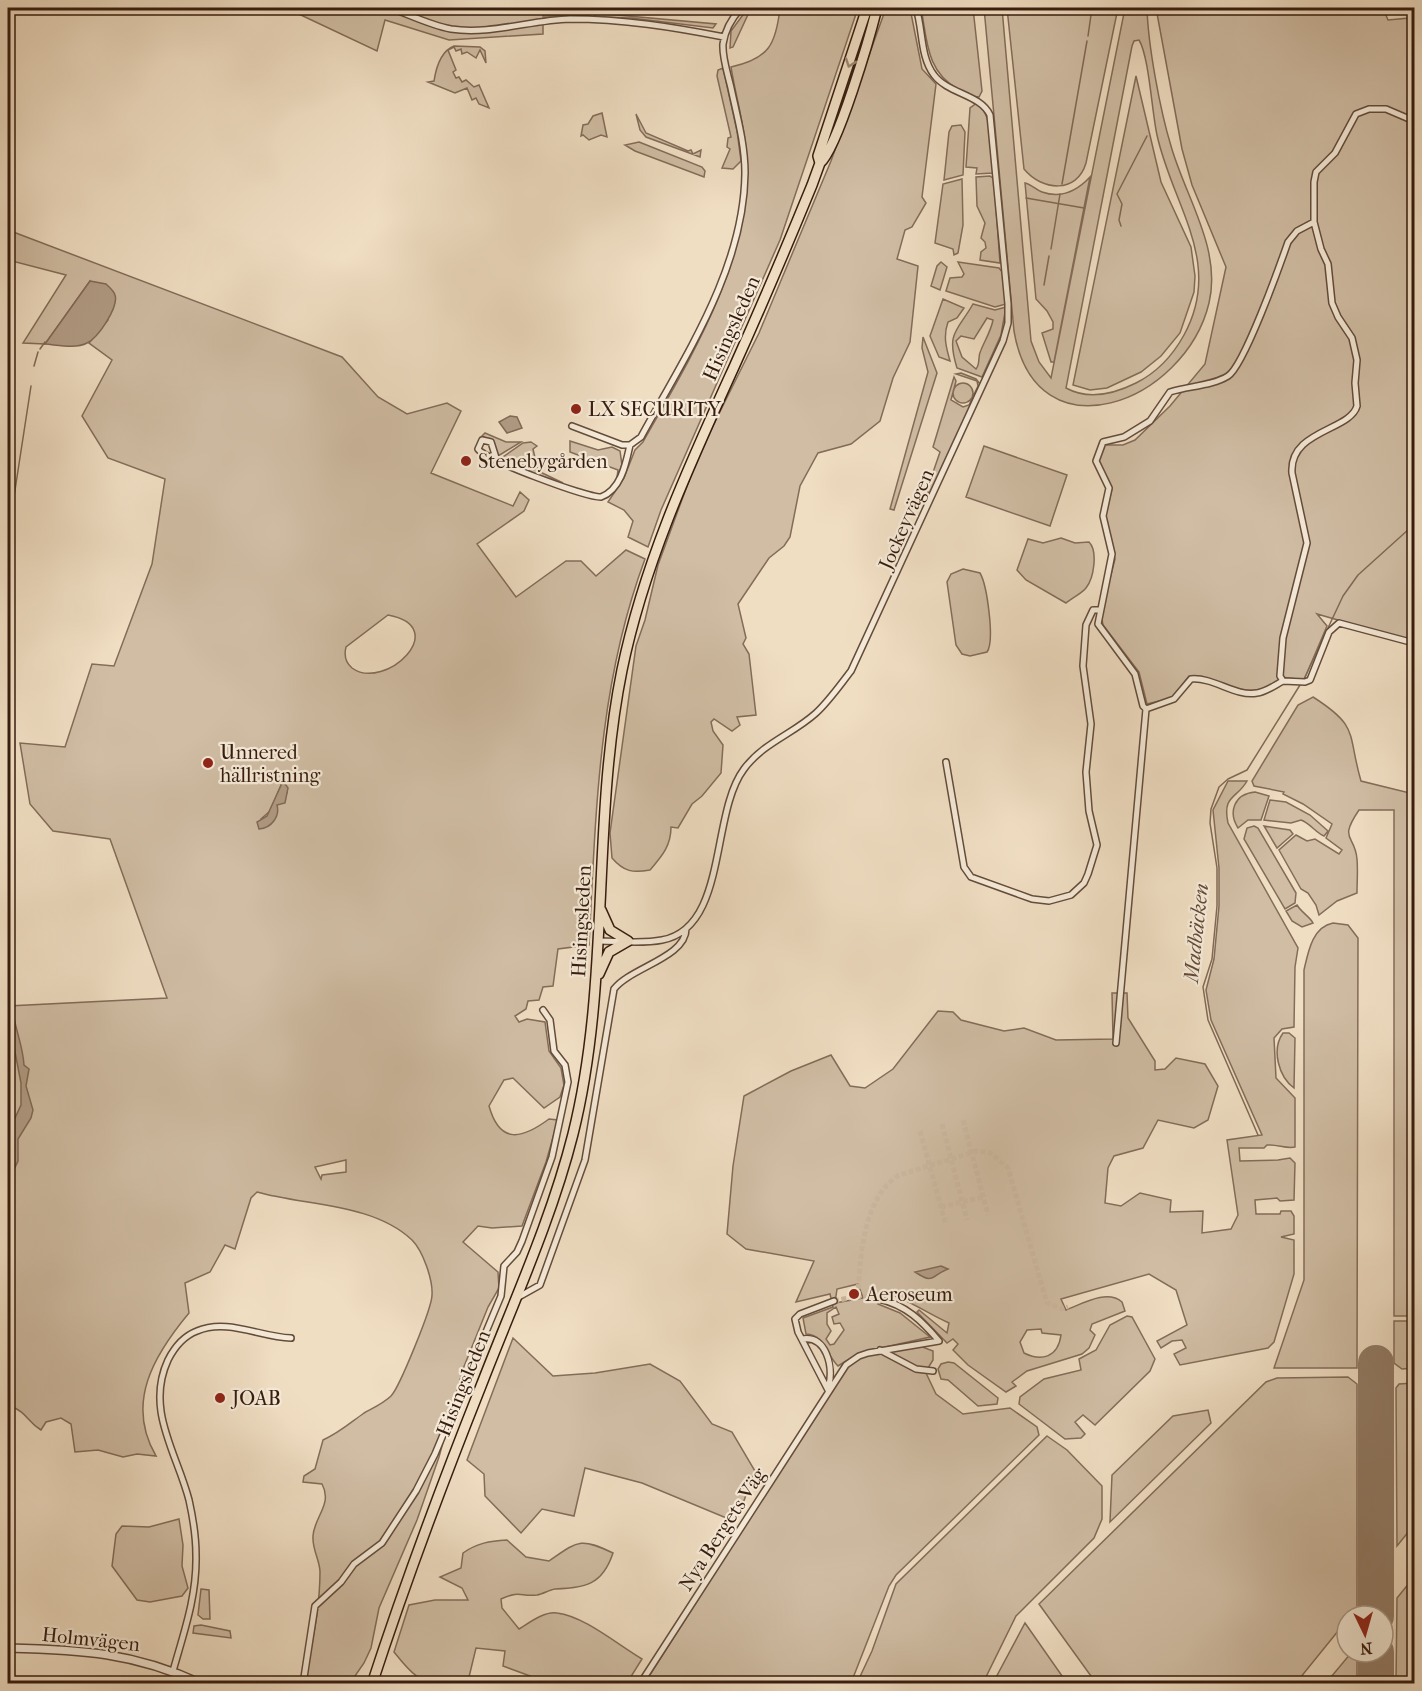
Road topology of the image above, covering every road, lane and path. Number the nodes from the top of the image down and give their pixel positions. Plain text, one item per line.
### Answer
1 (391, 8) edge
2 (741, 8) edge
3 (867, 8) edge
4 (878, 8) edge
5 (916, 8) edge
6 (724, 37) junction
7 (1414, 121) edge
8 (820, 163) junction
9 (1314, 222) junction
10 (572, 426) dead end
11 (630, 445) junction
12 (497, 461) dead end
13 (1099, 610) junction
14 (1414, 643) edge
15 (1283, 681) junction
16 (1146, 709) junction
17 (946, 762) dead end
18 (600, 908) junction
19 (686, 929) junction
20 (598, 941) junction
21 (628, 941) junction
22 (596, 981) junction
23 (543, 1010) dead end
24 (1116, 1042) dead end
25 (515, 1299) junction
26 (879, 1299) tunnel mouth
27 (834, 1301) tunnel mouth
28 (291, 1338) dead end
29 (802, 1339) junction
30 (880, 1350) junction
31 (933, 1371) dead end
32 (828, 1390) junction
33 (8, 1648) edge
34 (173, 1671) junction
35 (202, 1683) edge
36 (303, 1683) edge
37 (372, 1683) edge
38 (640, 1683) edge

1 - 6 street
2 - 6 street
3 -> 8 highway, Hisingsleden
4 - 8 highway, Hisingsleden
5 - 19 street, Jockeyvägen
6 - 11 street
7 - 9 street
8 - 18 highway, Hisingsleden
9 - 13 street
9 - 15 street
10 - 11 street
11 - 12 street
13 - 16 street
13 - 17 street
14 - 15 street
15 - 16 street
16 - 24 street
18 - 20 highway, Hisingsleden
18 - 21 highway
19 - 21 street
19 - 25 street, Jockeyvägen
20 - 21 street
20 - 22 highway, Hisingsleden
21 - 22 highway
22 - 25 highway, Hisingsleden
23 - 36 street
25 - 37 highway, Hisingsleden
26 - 30 street, Nya Bergets Väg
27 - 29 street
28 - 34 street
29 - 32 street
29 - 32 street
30 - 31 street
30 - 32 street, Nya Bergets Väg
32 - 38 street, Nya Bergets Väg
33 - 34 street, Holmvägen
34 - 35 street, Holmvägen

